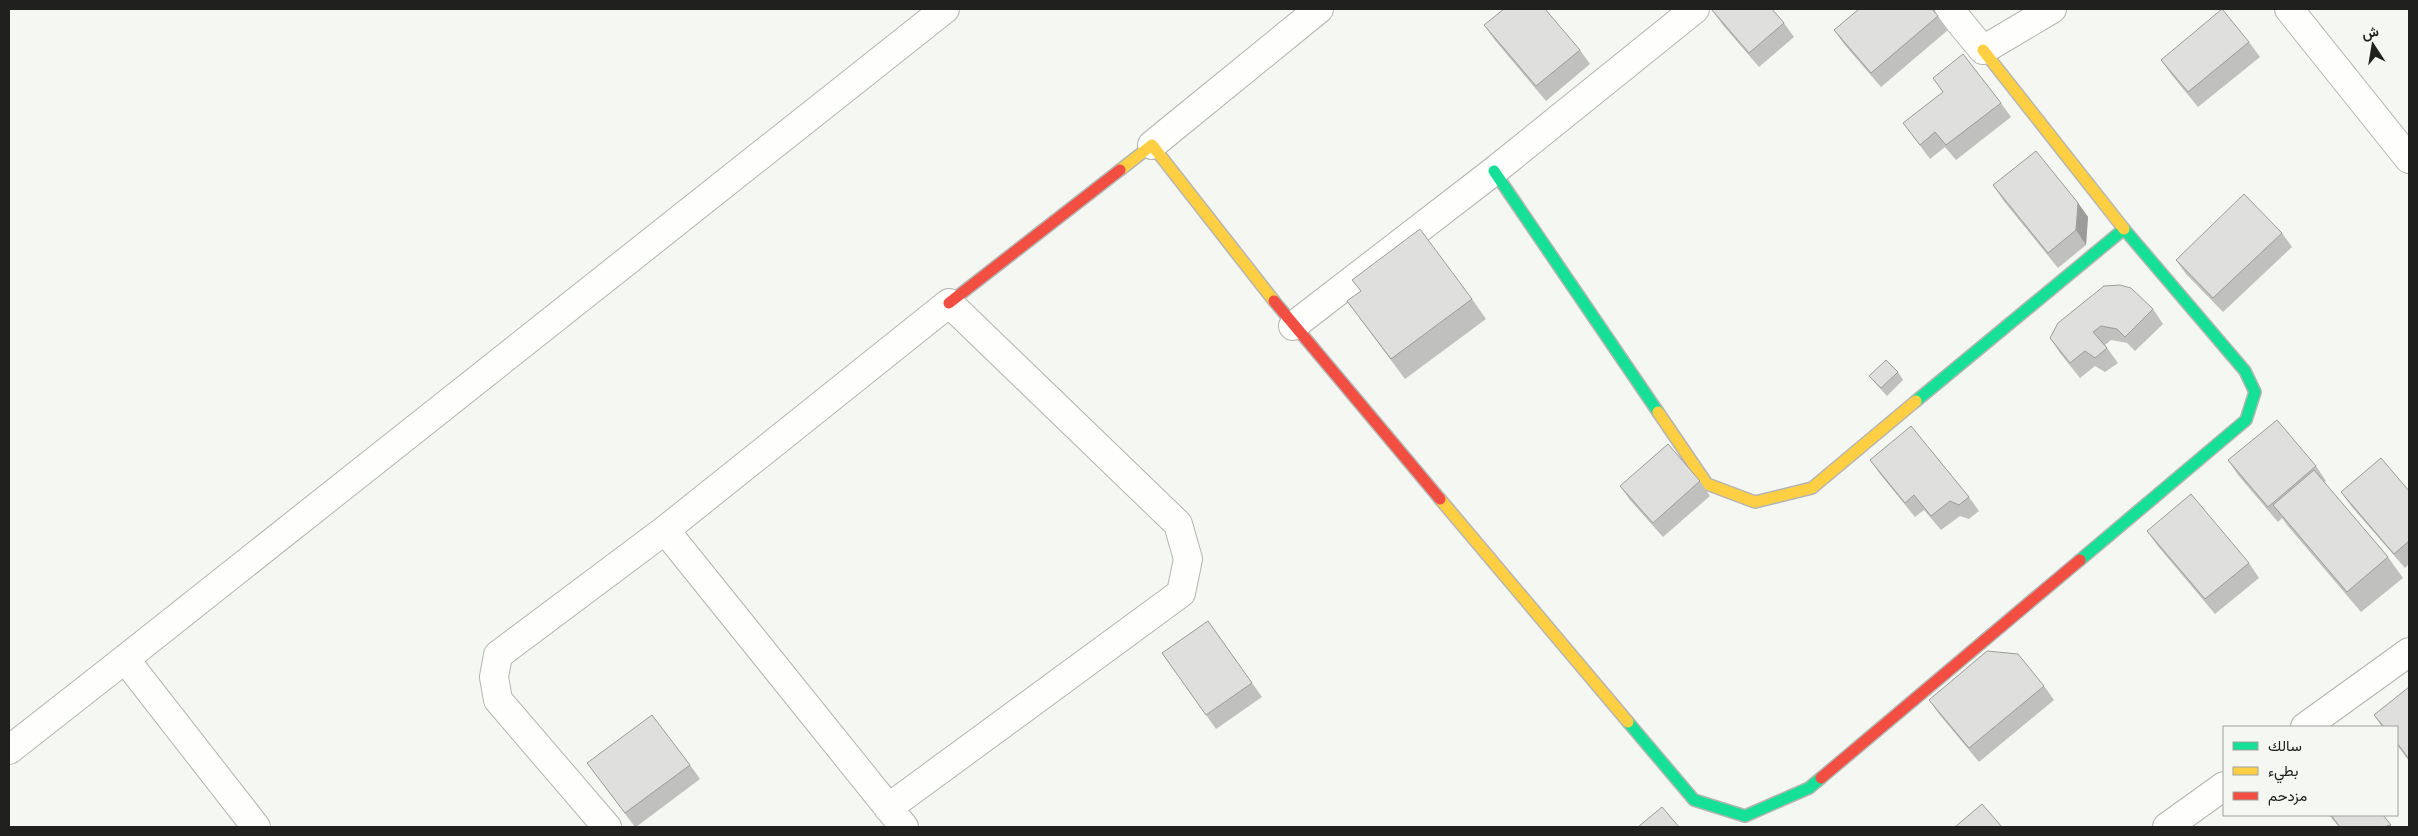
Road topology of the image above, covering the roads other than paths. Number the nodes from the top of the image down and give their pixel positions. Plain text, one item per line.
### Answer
1 (945, 9) edge
2 (1319, 9) edge
3 (1695, 9) edge
4 (1949, 9) edge
5 (2052, 9) edge
6 (2289, 9) edge
7 (1983, 50) junction
8 (1152, 145) junction
9 (2409, 159) edge
10 (1494, 170) junction
11 (2124, 229) junction
12 (949, 303) junction
13 (1293, 326) junction
14 (665, 530) junction
15 (2409, 652) edge
16 (125, 659) junction
17 (2306, 726) edge
18 (9, 750) edge
19 (2223, 787) edge
20 (896, 818) edge
21 (256, 827) edge
22 (607, 827) edge
23 (2167, 827) edge

1 - 16 street
2 - 8 street
3 - 10 street
4 - 7 street
5 - 7 street
6 - 9 street
7 - 11 street
8 - 12 street
8 - 13 street
10 - 11 street
10 - 13 street
11 - 13 street
12 - 14 street
12 - 20 street
14 - 20 street
14 - 22 street
15 - 17 street
16 - 18 street
16 - 21 street
19 - 23 street

